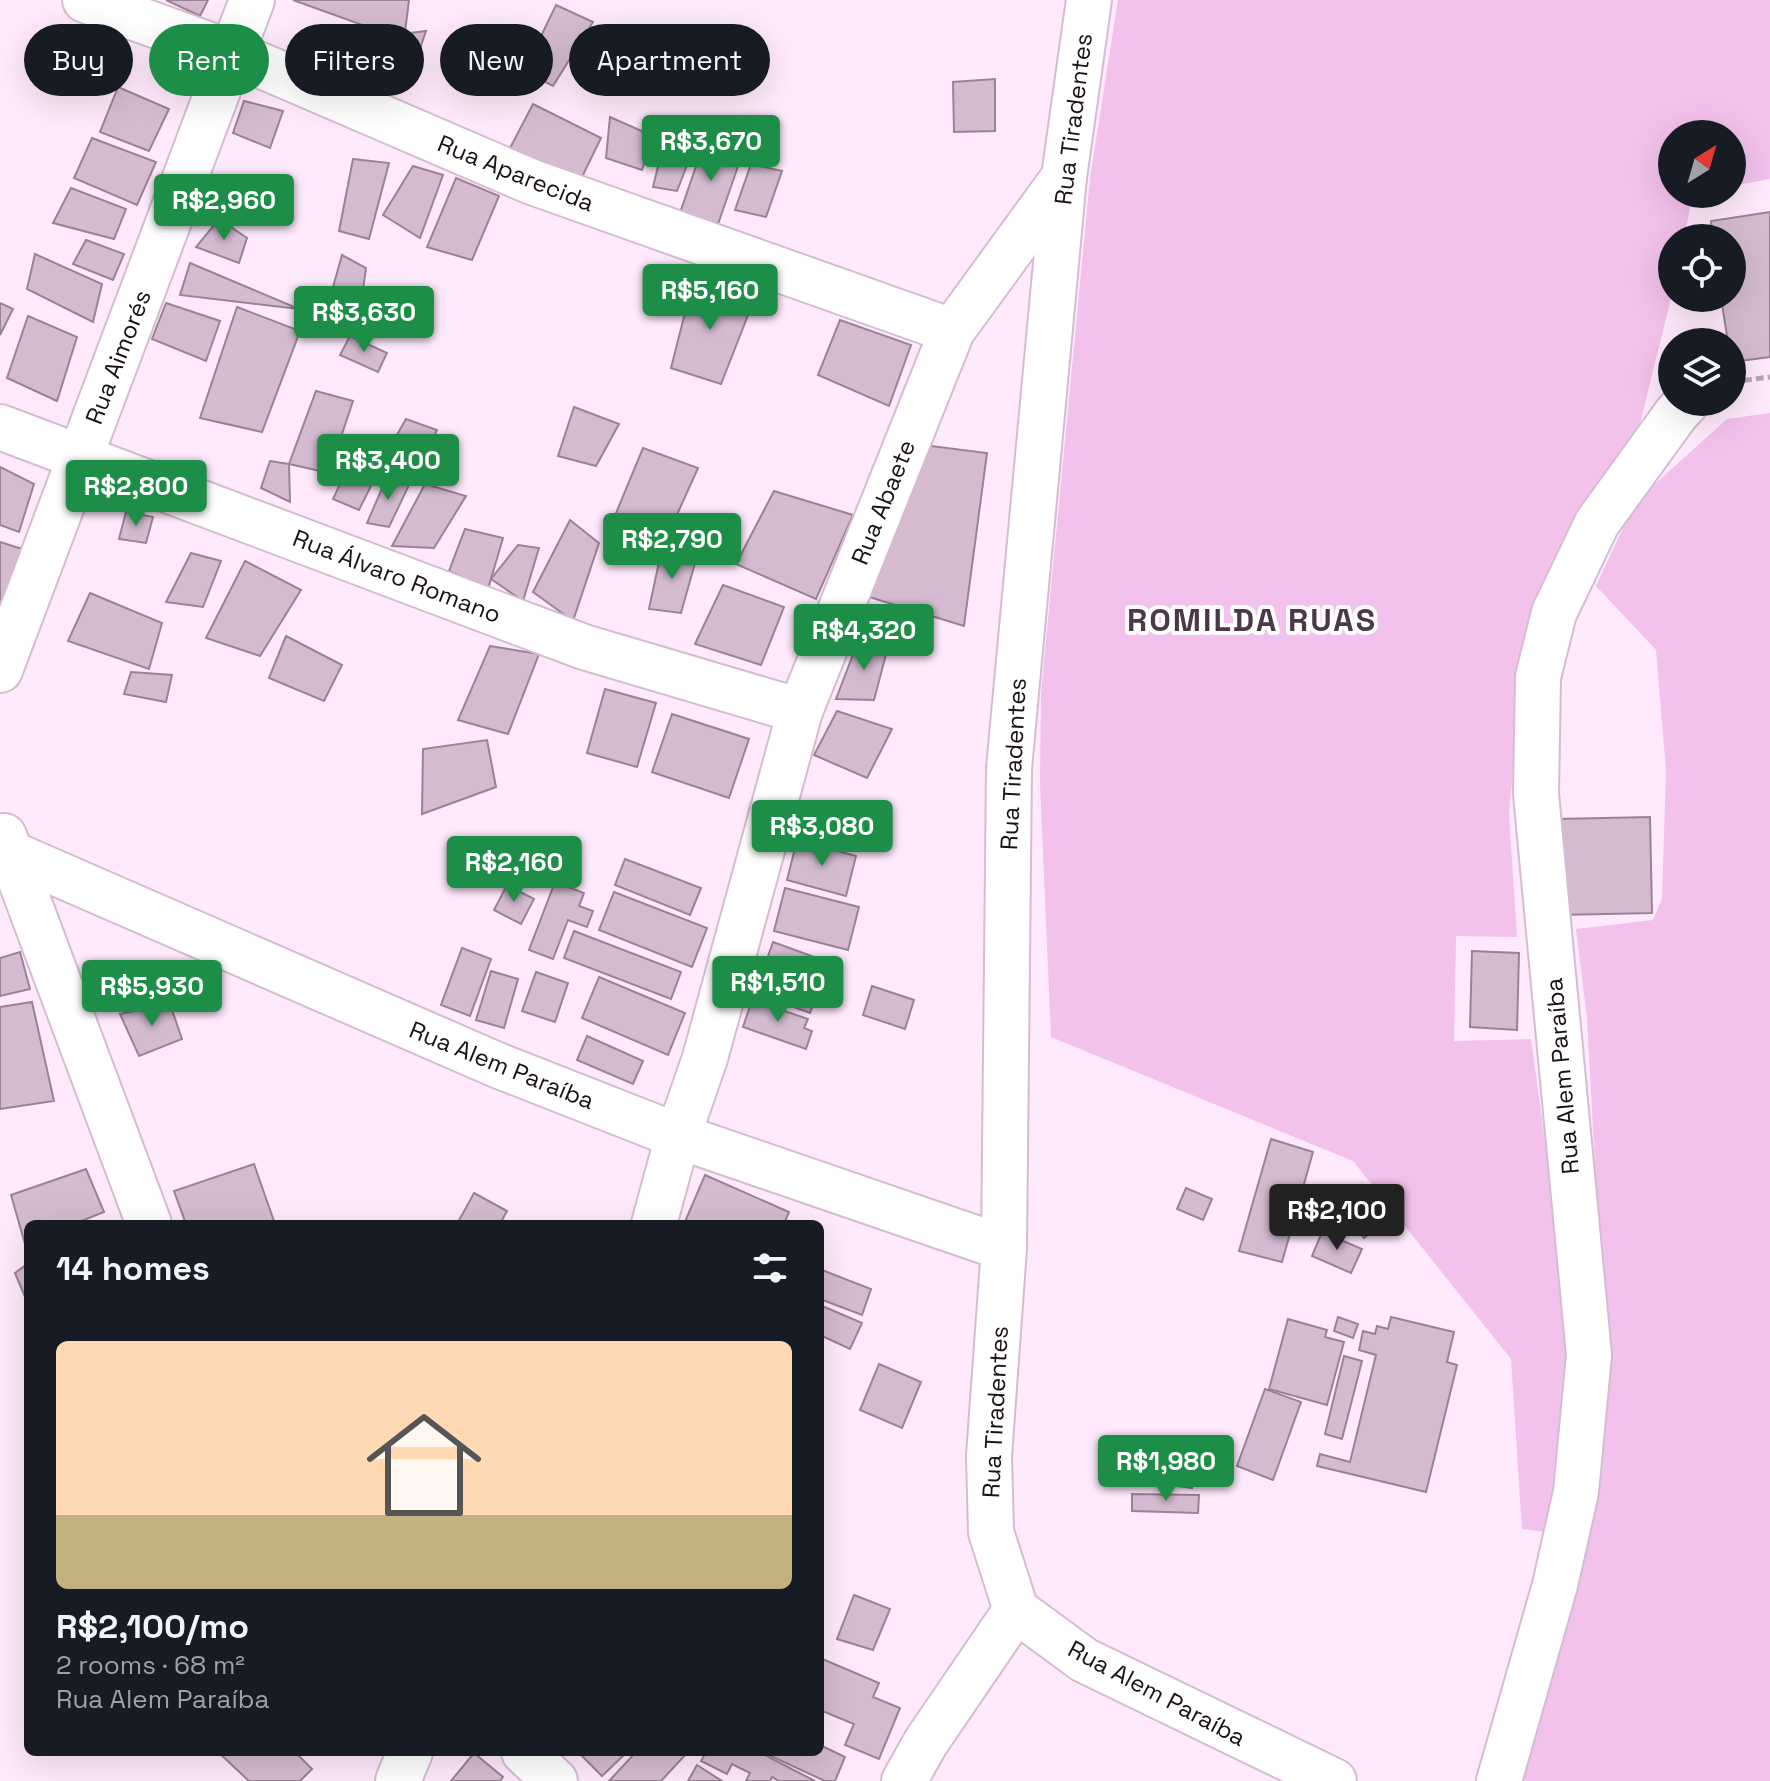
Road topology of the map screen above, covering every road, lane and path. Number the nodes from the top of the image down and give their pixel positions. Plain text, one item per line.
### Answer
1 (85, 0) edge
2 (252, 0) edge
3 (1089, 0) edge
4 (152, 24) edge
5 (243, 24) edge
6 (269, 69) edge
7 (216, 96) edge
8 (1064, 177) junction
9 (952, 331) junction
10 (1770, 377) edge
11 (1746, 380) edge
12 (1675, 416) edge
13 (0, 427) edge
14 (80, 457) junction
15 (0, 670) edge
16 (800, 711) junction
17 (5, 839) edge
18 (678, 1136) junction
19 (148, 1220) edge
20 (655, 1220) edge
21 (1004, 1248) junction
22 (1016, 1610) junction
23 (408, 1756) edge
24 (528, 1756) edge
25 (398, 1781) edge
26 (555, 1781) edge
27 (904, 1781) edge
28 (1334, 1781) edge
29 (1499, 1781) edge

1 - 4 street, Rua Aparecida
2 - 5 street, Rua Aimorés
3 - 8 street, Rua Tiradentes
6 - 9 street, Rua Aparecida
7 - 14 street, Rua Aimorés
8 - 9 street, Rua Abaete
8 - 21 street, Rua Tiradentes
9 - 16 street, Rua Abaete
10 - 11 path
12 - 29 street, Rua Alem Paraíba
13 - 14 street, Rua Álvaro Romano
14 - 15 street, Rua Aimorés
14 - 16 street, Rua Álvaro Romano
16 - 18 street, Rua Abaete
17 - 18 street, Rua Alem Paraíba
17 - 19 street
18 - 20 street, Rua Abaete
18 - 21 street, Rua Alem Paraíba
21 - 22 street, Rua Tiradentes
22 - 27 street
22 - 28 street, Rua Alem Paraíba
23 - 25 street
24 - 26 street

